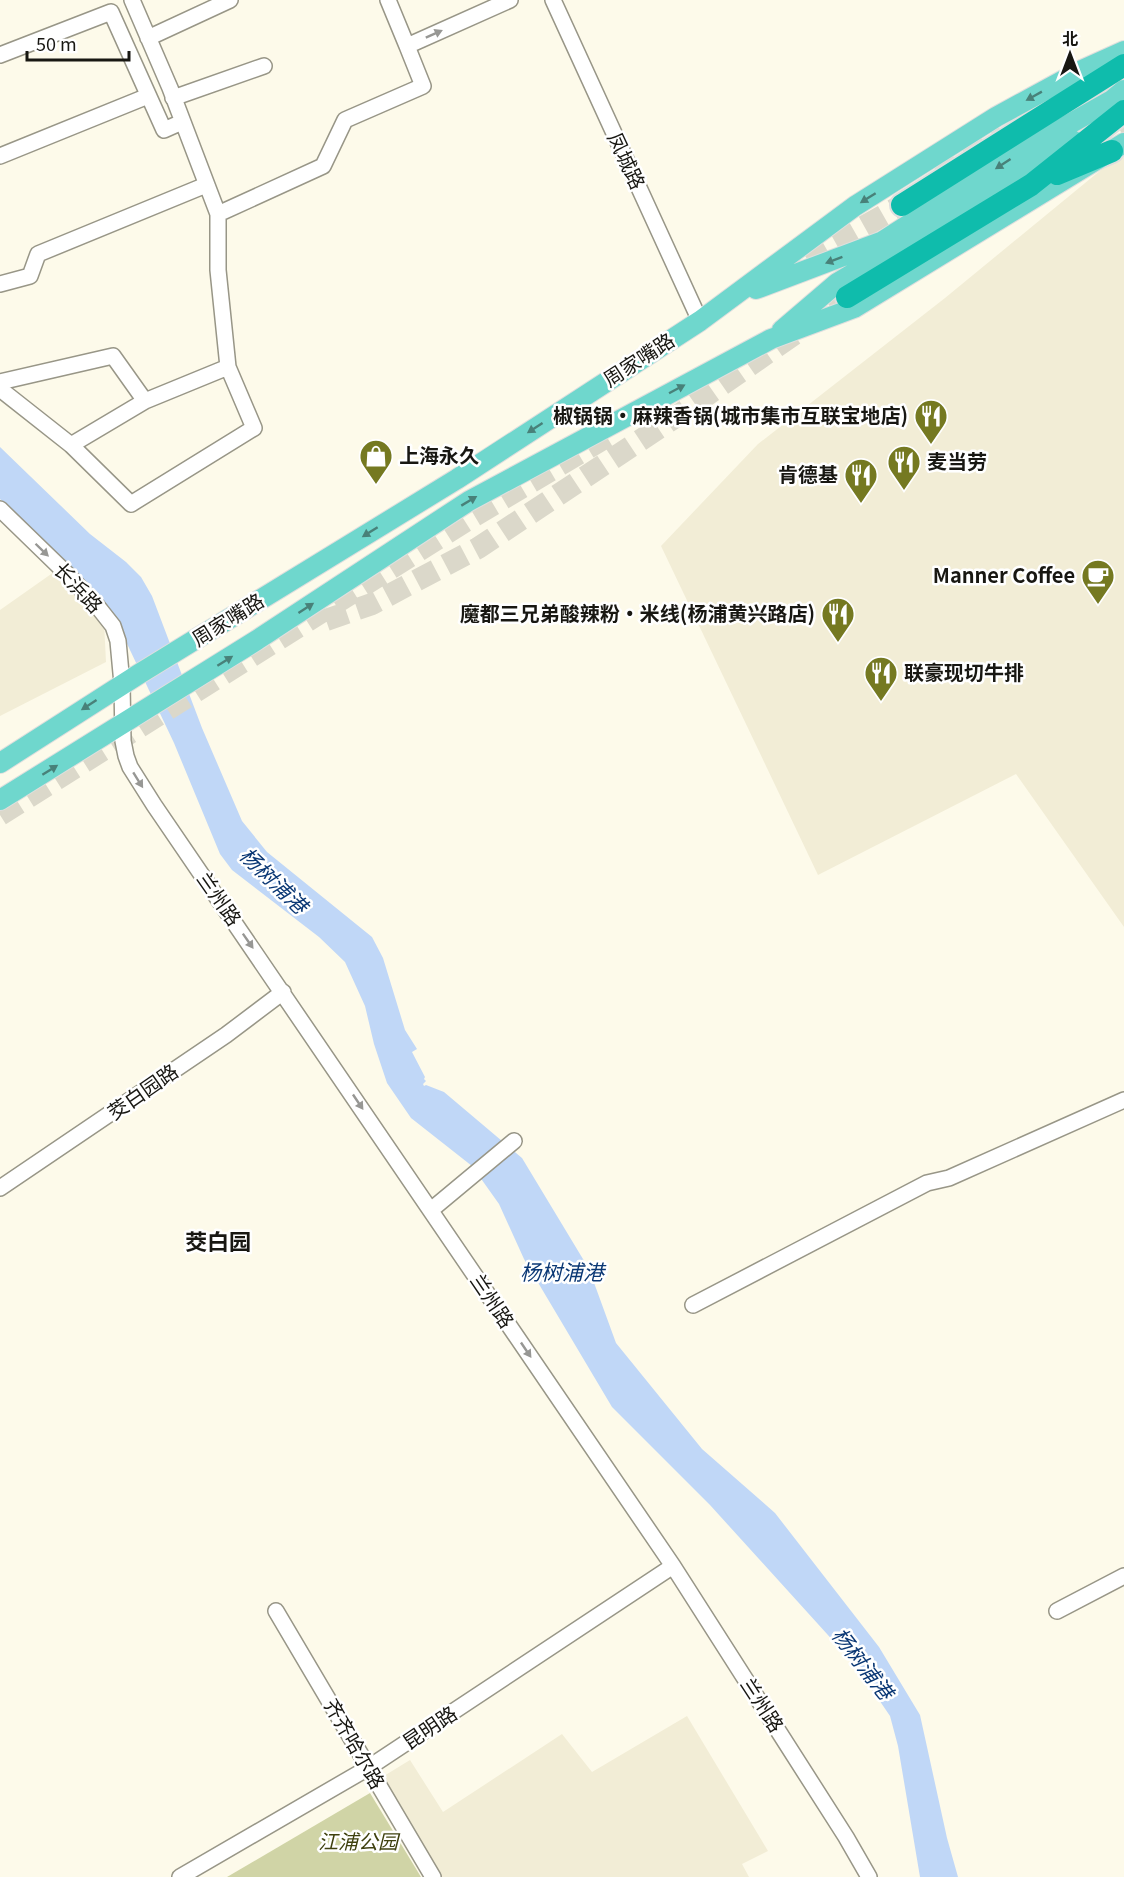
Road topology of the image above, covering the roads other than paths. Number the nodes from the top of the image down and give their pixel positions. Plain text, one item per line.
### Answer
1 (132, 0) edge
2 (230, 0) edge
3 (388, 0) edge
4 (510, 0) edge
5 (553, 0) edge
6 (148, 38) junction
7 (407, 46) junction
8 (1124, 51) edge
9 (0, 55) edge
10 (1124, 65) edge
11 (264, 66) dead end
12 (1124, 90) edge
13 (148, 96) junction
14 (173, 98) junction
15 (1124, 111) edge
16 (182, 122) junction
17 (1118, 147) edge
18 (0, 156) edge
19 (206, 185) junction
20 (1031, 185) junction
21 (902, 206) tunnel mouth
22 (218, 214) junction
23 (0, 284) edge
24 (735, 297) junction
25 (847, 297) tunnel mouth
26 (700, 321) junction
27 (771, 339) junction
28 (228, 367) junction
29 (0, 382) edge
30 (0, 389) edge
31 (145, 401) junction
32 (70, 445) junction
33 (0, 509) edge
34 (131, 679) junction
35 (123, 724) junction
36 (0, 764) edge
37 (0, 800) edge
38 (283, 992) junction
39 (1124, 1101) edge
40 (514, 1142) dead end
41 (0, 1188) edge
42 (431, 1210) junction
43 (693, 1305) dead end
44 (673, 1566) junction
45 (1124, 1576) edge
46 (276, 1611) dead end
47 (1057, 1611) dead end
48 (368, 1768) junction
49 (180, 1877) edge
50 (433, 1877) edge
51 (869, 1877) edge

1 - 6 street
2 - 6 street
3 - 7 street
7 -> 4 street
5 - 26 street, 凤城路
6 - 14 street
7 - 22 street
8 -> 24 main road, 周家嘴路
9 - 13 street
10 - 21 highway
11 - 14 street
12 -> 24 main road
13 - 16 street
13 - 18 street
14 - 16 street
15 - 20 highway
15 - 27 main road
16 - 19 street
17 - 20 highway
17 - 27 main road, 周家嘴路
19 - 22 street
19 - 23 street
20 - 25 highway
22 - 28 street
24 - 26 main road, 周家嘴路
26 -> 34 main road, 周家嘴路
35 -> 27 main road, 周家嘴路
28 - 31 street
28 - 32 street
29 - 31 street
30 - 32 street
31 - 32 street
33 -> 34 street, 长浜路
34 - 35 street, 长浜路
34 -> 36 main road, 周家嘴路
37 -> 35 main road, 周家嘴路
35 -> 38 street, 兰州路
38 - 41 street, 茭白园路
38 -> 42 street, 兰州路
39 - 43 street
40 - 42 street
42 -> 44 street, 兰州路
44 - 48 street, 昆明路
44 - 51 street, 兰州路
45 - 47 street
46 - 48 street, 齐齐哈尔路
48 - 49 street, 昆明路
48 - 50 street, 齐齐哈尔路

